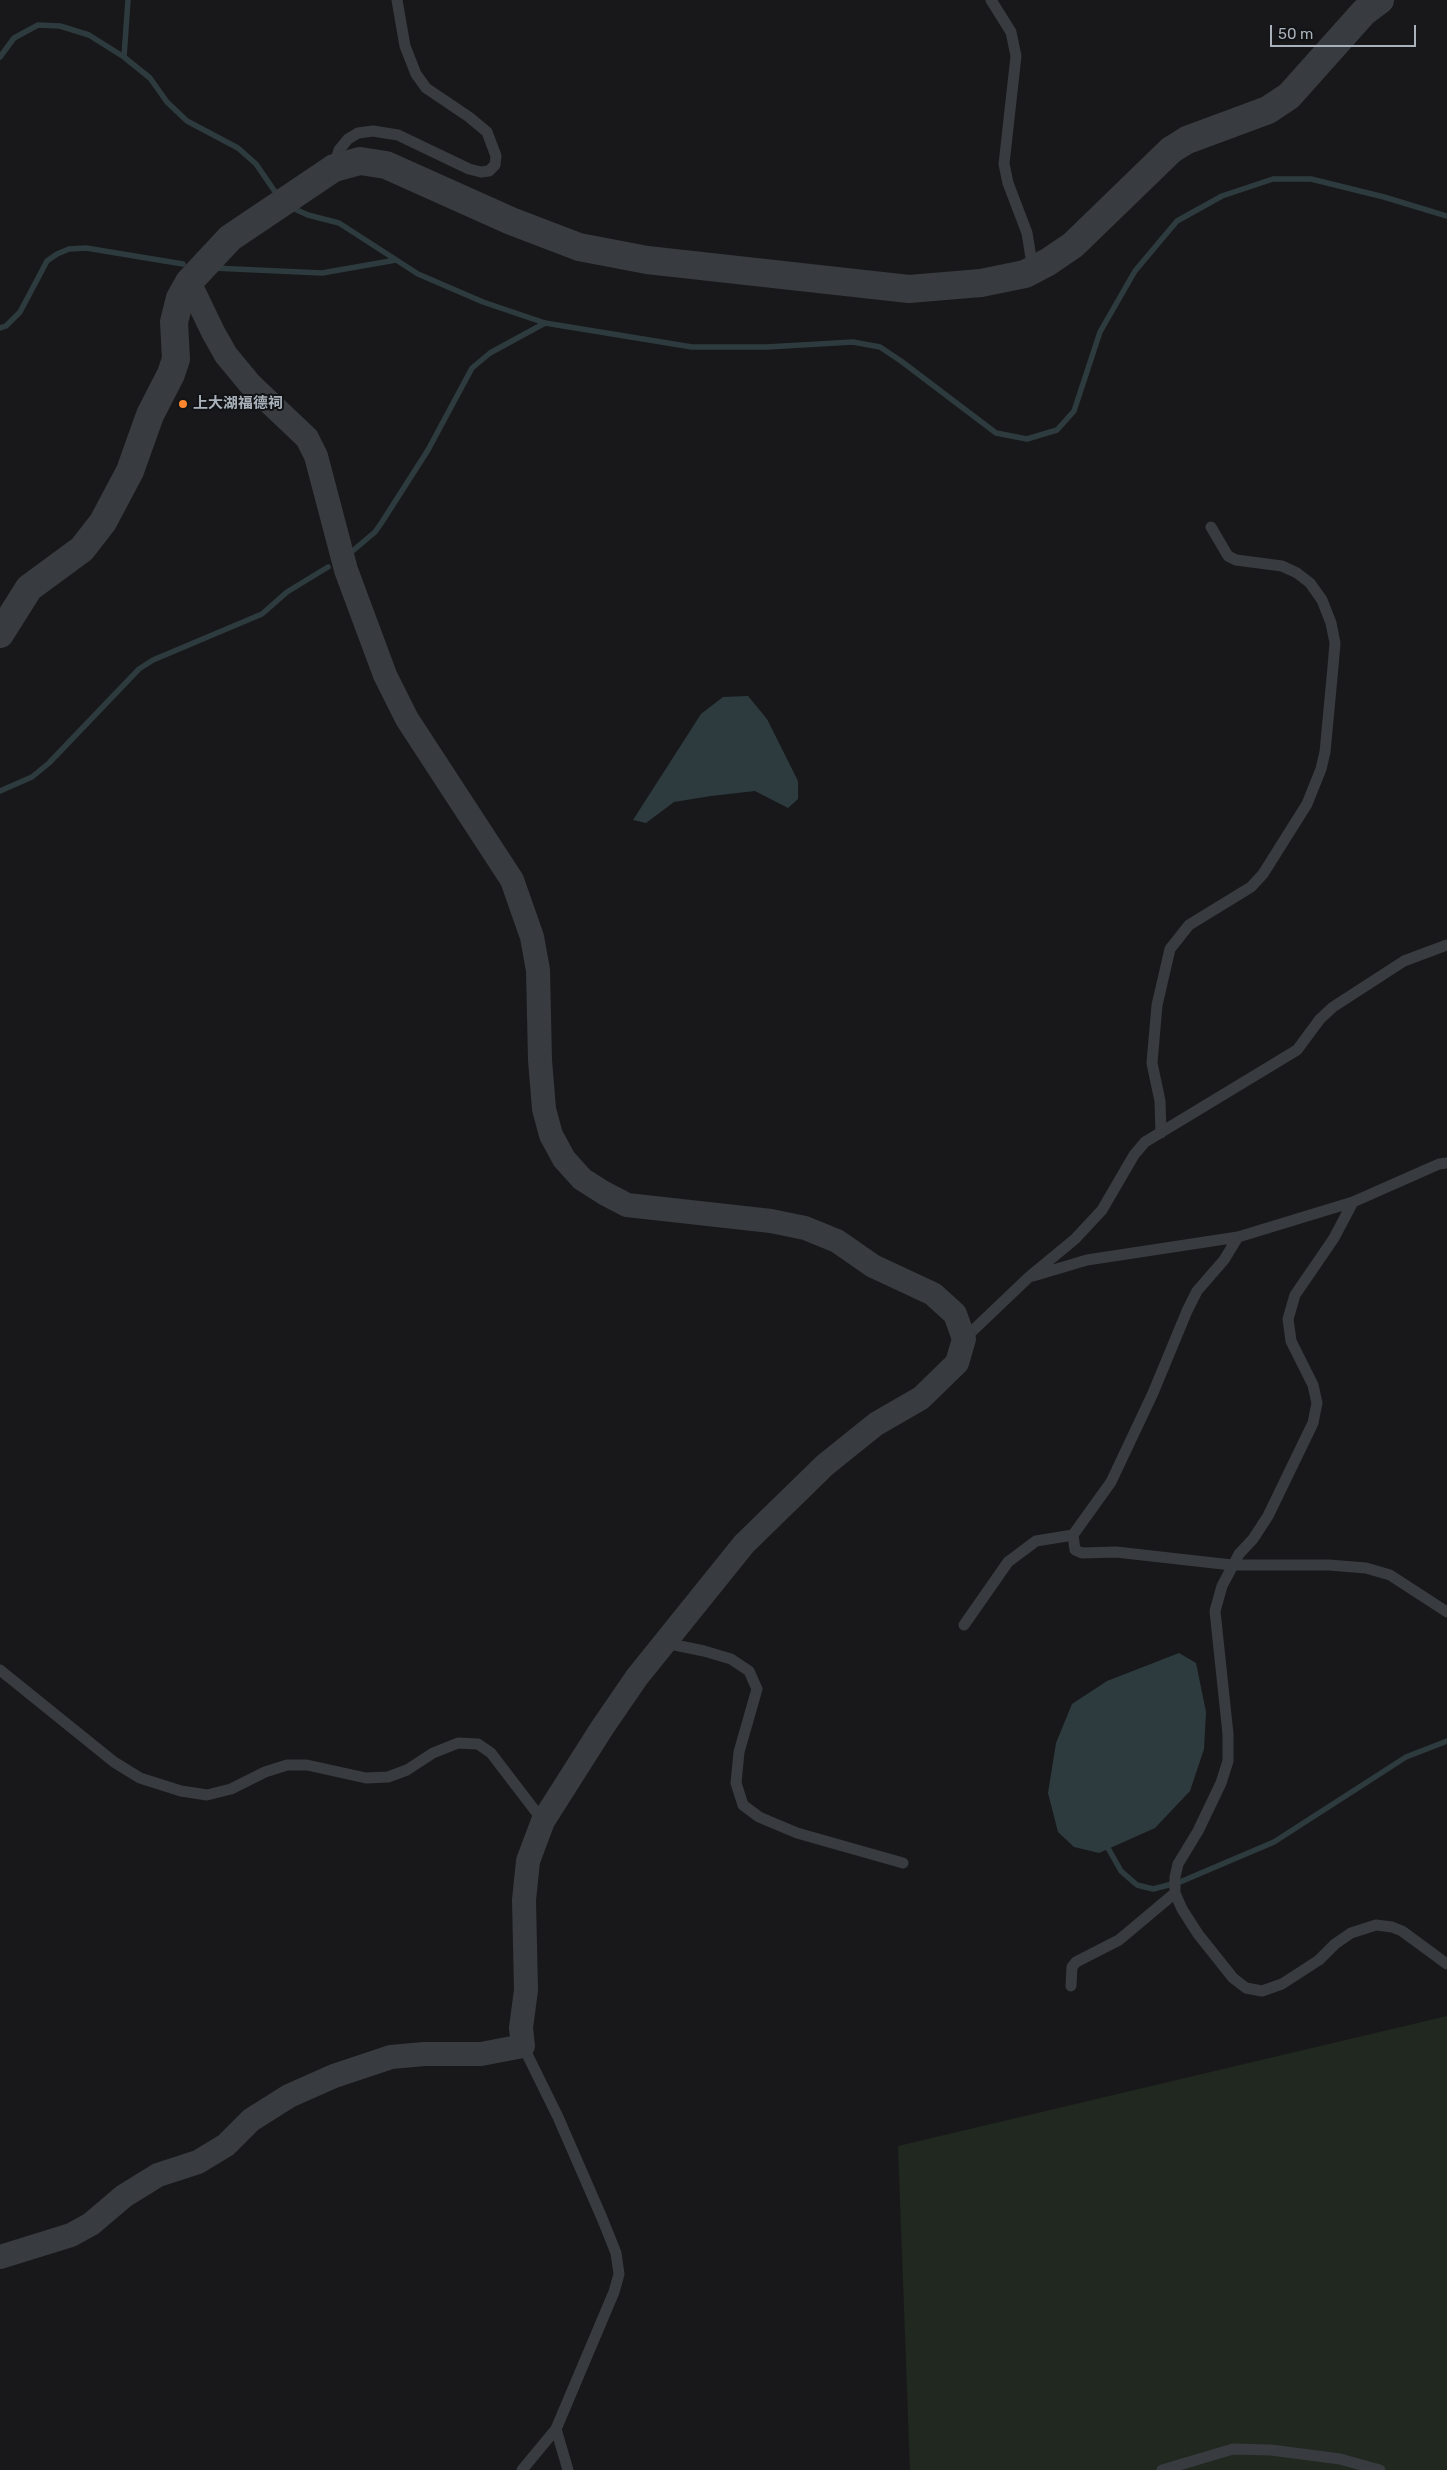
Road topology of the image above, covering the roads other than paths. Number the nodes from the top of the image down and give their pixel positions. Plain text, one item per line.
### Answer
1 (396, 0) edge
2 (991, 0) edge
3 (1380, 0) edge
4 (334, 168) junction
5 (1033, 270) junction
6 (189, 282) junction
7 (1211, 527) dead end
8 (0, 634) edge
9 (1447, 944) edge
10 (1161, 1132) junction
11 (1447, 1163) edge
12 (1353, 1202) junction
13 (1238, 1237) junction
14 (1029, 1278) junction
15 (964, 1339) junction
16 (1073, 1536) junction
17 (1232, 1565) junction
18 (1447, 1612) edge
19 (964, 1625) dead end
20 (665, 1644) junction
21 (0, 1670) edge
22 (543, 1821) junction
23 (903, 1863) dead end
24 (1175, 1893) junction
25 (1447, 1964) edge
26 (1071, 1986) dead end
27 (522, 2046) junction
28 (0, 2257) edge
29 (556, 2429) junction
30 (522, 2470) edge
31 (568, 2470) edge
32 (1162, 2470) edge
33 (1380, 2470) edge

1 - 4 lane
2 - 5 lane
3 - 5 street
4 - 5 street
4 - 6 street
6 - 8 street
6 - 15 street
7 - 10 lane
9 - 10 lane
10 - 14 lane
11 - 12 lane
12 - 13 lane
12 - 17 lane
13 - 14 lane
13 - 16 lane
14 - 15 lane
15 - 20 street
16 - 17 lane
16 - 19 lane
17 - 18 lane
17 - 24 lane
20 - 22 street
20 - 23 lane
21 - 22 lane
22 - 27 street
24 - 25 lane
24 - 26 lane
27 - 28 street
27 - 29 lane
29 - 30 lane
29 - 31 lane
32 - 33 lane

